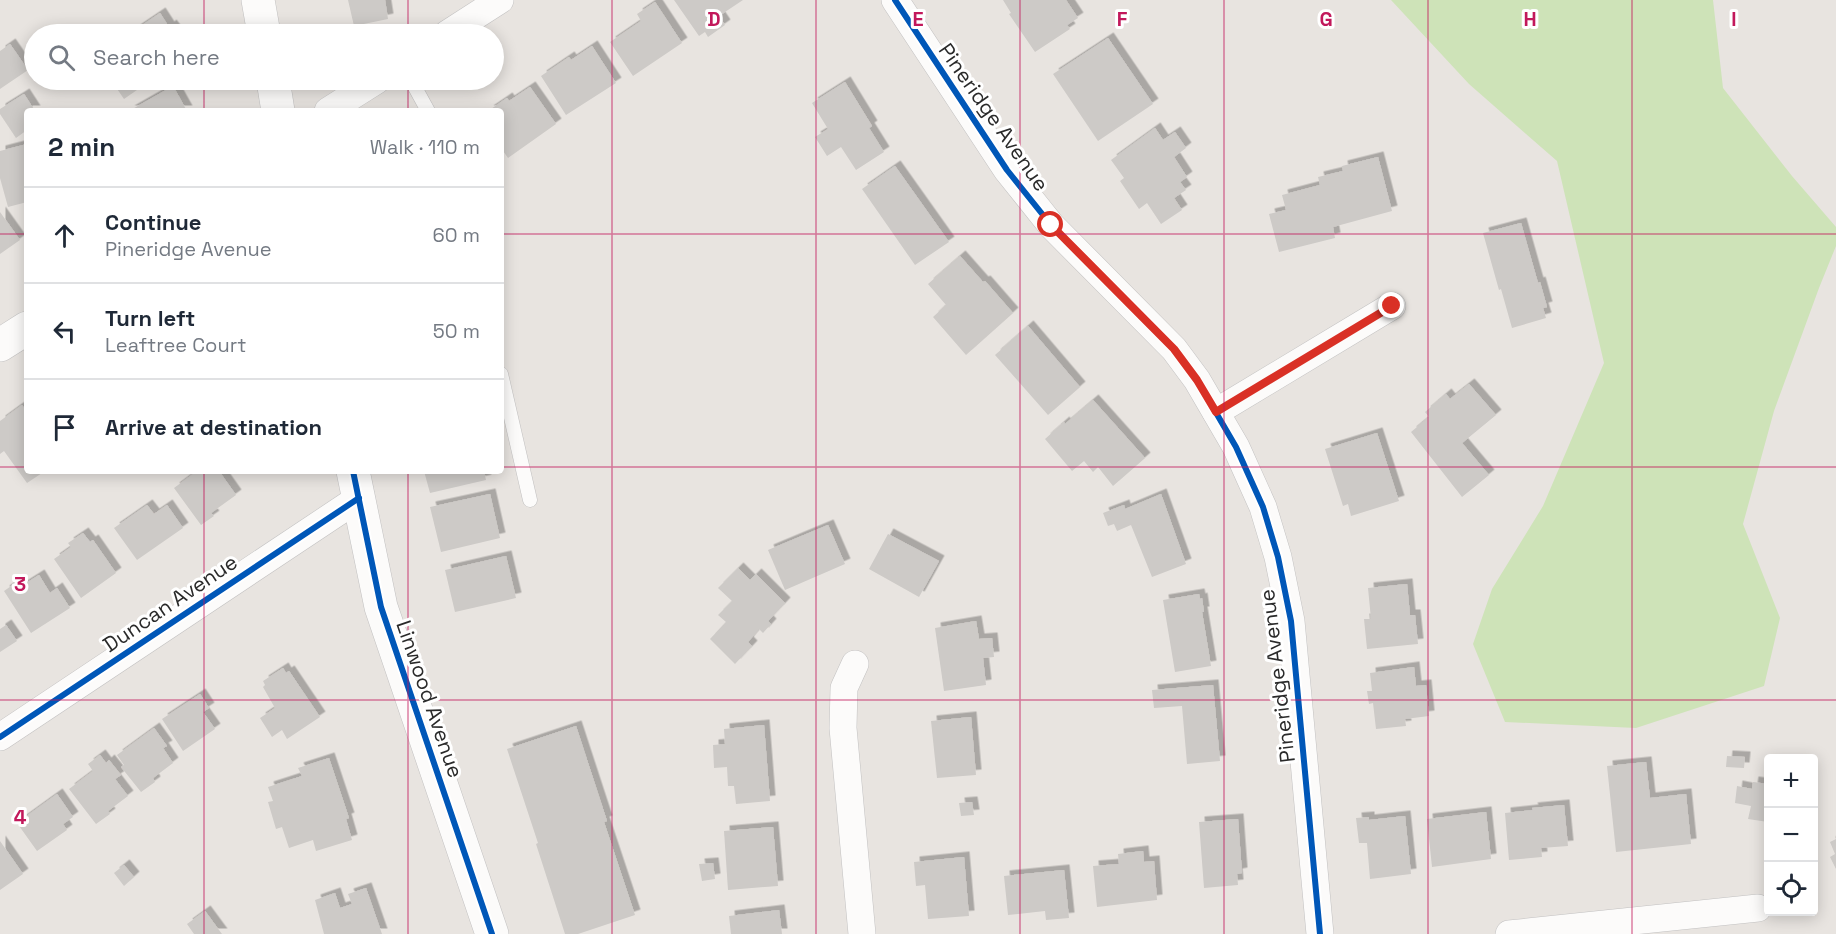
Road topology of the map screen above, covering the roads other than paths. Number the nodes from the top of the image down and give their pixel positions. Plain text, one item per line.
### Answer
1 (258, 0) edge
2 (500, 0) edge
3 (895, 0) edge
4 (262, 24) edge
5 (463, 24) edge
6 (275, 90) edge
7 (361, 90) edge
8 (416, 90) edge
9 (278, 108) edge
10 (333, 108) edge
11 (426, 108) edge
12 (1392, 306) dead end
13 (24, 330) edge
14 (0, 345) edge
15 (504, 387) edge
16 (1216, 412) junction
17 (356, 485) edge
18 (530, 500) dead end
19 (855, 664) dead end
20 (0, 736) edge
21 (1758, 908) dead end
22 (492, 934) edge
23 (862, 934) edge
24 (1320, 934) edge
25 (1509, 934) edge

1 - 4 main road
2 - 5 street
3 - 16 street, Pineridge Avenue
6 - 9 main road
7 - 10 street
8 - 11 lane
12 - 16 street
13 - 14 main road
15 - 18 lane
16 - 24 street, Pineridge Avenue
17 - 20 street, Duncan Avenue
17 - 22 main road, Linwood Avenue
19 - 23 street
21 - 25 street

